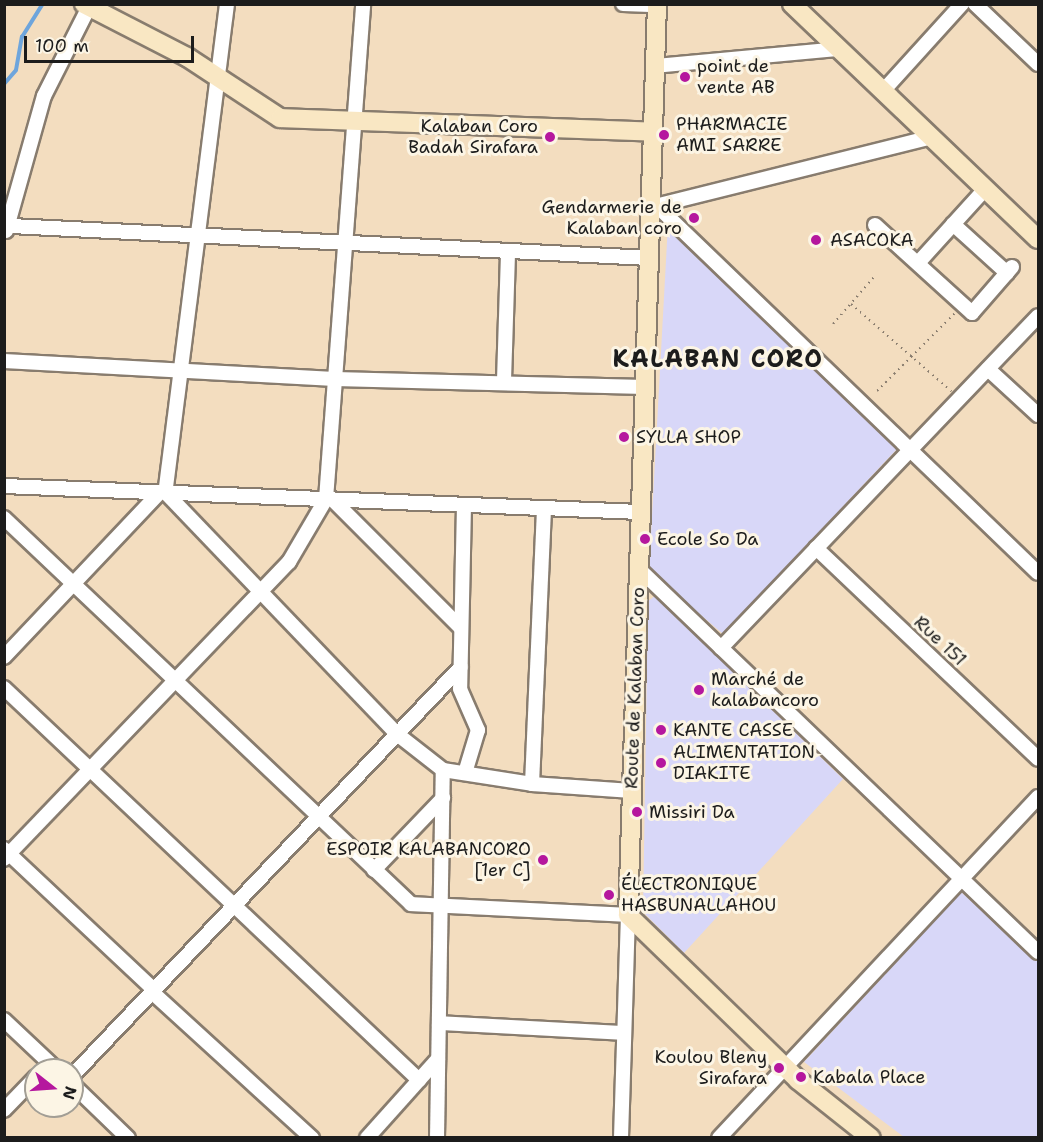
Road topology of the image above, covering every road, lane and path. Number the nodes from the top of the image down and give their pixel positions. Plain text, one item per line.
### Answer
1 (227, 4) edge
2 (363, 4) edge
3 (623, 4) edge
4 (792, 4) edge
5 (962, 4) edge
6 (975, 4) edge
7 (657, 5) edge
8 (86, 6) edge
9 (838, 49) junction
10 (1038, 64) edge
11 (656, 66) junction
12 (217, 78) junction
13 (883, 91) junction
14 (354, 124) junction
15 (653, 132) junction
16 (931, 137) junction
17 (986, 188) junction
18 (653, 206) junction
19 (953, 224) junction
20 (875, 225) dead end
21 (8, 229) edge
22 (197, 235) junction
23 (1038, 238) edge
24 (345, 243) junction
25 (508, 251) junction
26 (649, 258) junction
27 (918, 263) junction
28 (874, 277) dead end
29 (851, 304) junction
30 (964, 305) junction
31 (1038, 316) edge
32 (833, 324) dead end
33 (913, 355) junction
34 (4, 361) edge
35 (988, 369) junction
36 (180, 372) junction
37 (335, 379) junction
38 (504, 381) junction
39 (645, 387) junction
40 (877, 391) dead end
41 (959, 399) junction
42 (1038, 415) edge
43 (910, 450) junction
44 (4, 486) edge
45 (162, 492) junction
46 (329, 499) junction
47 (464, 505) junction
48 (544, 508) junction
49 (641, 512) junction
50 (4, 518) edge
51 (816, 548) junction
52 (639, 569) junction
53 (1038, 573) edge
54 (74, 584) junction
55 (258, 594) junction
56 (461, 628) junction
57 (721, 648) junction
58 (4, 657) edge
59 (461, 667) junction
60 (175, 681) junction
61 (4, 688) edge
62 (397, 734) junction
63 (1038, 759) edge
64 (90, 769) junction
65 (443, 770) junction
66 (465, 773) junction
67 (532, 784) junction
68 (632, 791) junction
69 (1038, 797) edge
70 (443, 798) junction
71 (318, 817) junction
72 (6, 854) edge
73 (374, 870) junction
74 (962, 878) junction
75 (234, 905) junction
76 (441, 906) junction
77 (628, 915) junction
78 (1038, 952) edge
79 (153, 991) junction
80 (4, 1020) edge
81 (439, 1023) junction
82 (624, 1033) junction
83 (40, 1058) edge
84 (438, 1059) junction
85 (84, 1063) edge
86 (785, 1067) junction
87 (419, 1080) junction
88 (24, 1089) edge
89 (84, 1095) edge
90 (4, 1110) edge
91 (128, 1137) edge
92 (312, 1137) edge
93 (368, 1137) edge
94 (437, 1137) edge
95 (621, 1137) edge
96 (719, 1137) edge
97 (871, 1137) edge

1 - 12 street
2 - 14 street
3 - 7 street
4 - 9 main road
5 - 13 street
6 - 10 street
7 - 11 main road, Route de Kalaban Coro
8 - 12 main road
8 - 21 street
9 - 11 street
9 - 13 main road
11 - 15 main road, Route de Kalaban Coro
12 - 14 main road
12 - 22 street
13 - 16 main road
14 - 15 main road
14 - 24 street
15 - 18 main road, Route de Kalaban Coro
16 - 17 main road
16 - 18 street
17 - 19 street
17 - 23 main road
18 - 26 main road, Route de Kalaban Coro
18 - 43 street
19 - 27 street
19 - 30 street
20 - 27 street
21 - 22 street
22 - 24 street
22 - 36 street
24 - 25 street
24 - 37 street
25 - 26 street
25 - 38 street
26 - 39 main road, Route de Kalaban Coro
27 - 30 street
28 - 29 path
29 - 32 path
29 - 33 path
30 - 33 path
31 - 35 street
33 - 40 path
33 - 41 path
34 - 36 street
35 - 41 street
35 - 42 street
36 - 37 street
36 - 45 street
37 - 38 street
37 - 46 street
38 - 39 street
39 - 49 main road, Route de Kalaban Coro
41 - 43 street
43 - 51 street
43 - 53 street
44 - 45 street
45 - 46 street
45 - 54 street
45 - 55 street
46 - 47 street
46 - 55 street
46 - 56 street
47 - 48 street
47 - 56 street
48 - 49 street
48 - 67 street
49 - 52 main road, Route de Kalaban Coro
50 - 54 street
51 - 57 street
51 - 63 street, Rue 151
52 - 57 street
52 - 68 main road, Route de Kalaban Coro
54 - 58 street
54 - 60 street
55 - 60 street
55 - 62 street
56 - 59 street
57 - 74 street
59 - 62 street
59 - 66 street
60 - 64 street
60 - 71 street
61 - 64 street
62 - 65 street
62 - 71 street
64 - 72 street
64 - 75 street
65 - 66 street
65 - 70 street
66 - 67 street
67 - 68 street
68 - 77 main road, Route de Kalaban Coro
69 - 74 street
70 - 73 street
70 - 76 street
71 - 73 street
71 - 75 street
72 - 79 street
73 - 76 street
74 - 78 street
74 - 86 street
75 - 79 street
75 - 87 street
76 - 77 street
76 - 81 street
77 - 82 street
77 - 86 main road
79 - 85 street
79 - 92 street
80 - 83 street
81 - 82 street
81 - 84 street
82 - 95 street
84 - 87 street
84 - 94 street
86 - 96 street
86 - 97 main road
87 - 93 street
88 - 90 street
89 - 91 street

